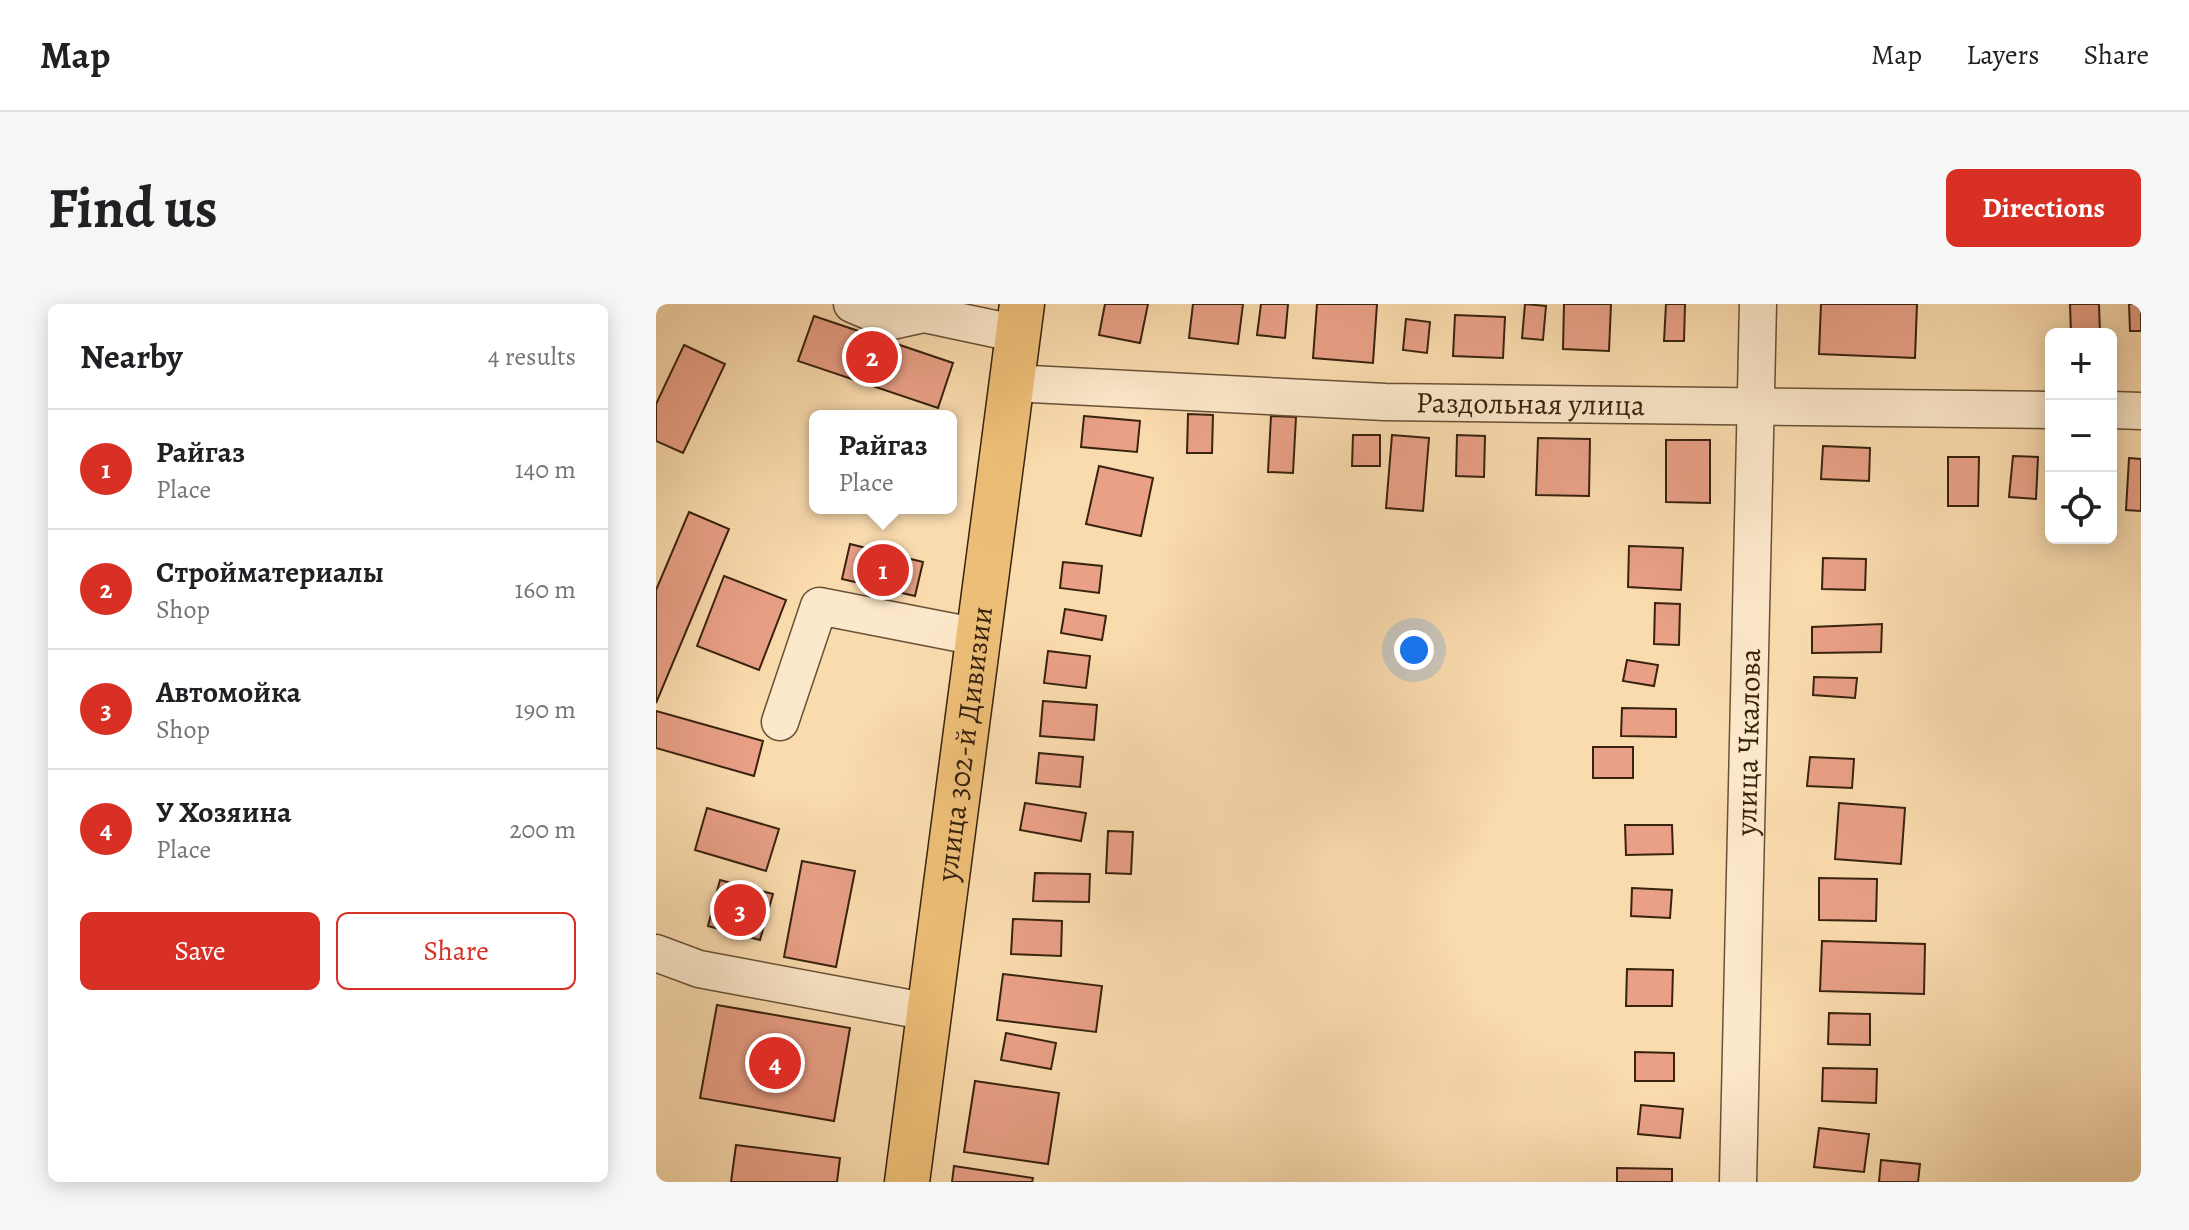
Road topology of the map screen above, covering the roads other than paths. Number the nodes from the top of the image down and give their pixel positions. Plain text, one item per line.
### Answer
1 (852, 304) edge
2 (1758, 304) edge
3 (1020, 319) edge
4 (1011, 383) junction
5 (1757, 407) junction
6 (2045, 410) edge
7 (2117, 410) edge
8 (2141, 411) edge
9 (978, 637) junction
10 (780, 722) dead end
11 (656, 953) edge
12 (929, 1012) junction
13 (907, 1182) edge
14 (1738, 1182) edge

1 - 3 street
2 - 5 street, улица Чкалова
3 - 4 main road, улица 302-й Дивизии
4 - 5 street, Раздольная улица
4 - 9 main road, улица 302-й Дивизии
5 - 6 street, Раздольная улица
5 - 14 street, улица Чкалова
7 - 8 street
9 - 10 street
9 - 12 main road, улица 302-й Дивизии
11 - 12 street
12 - 13 main road, улица 302-й Дивизии

